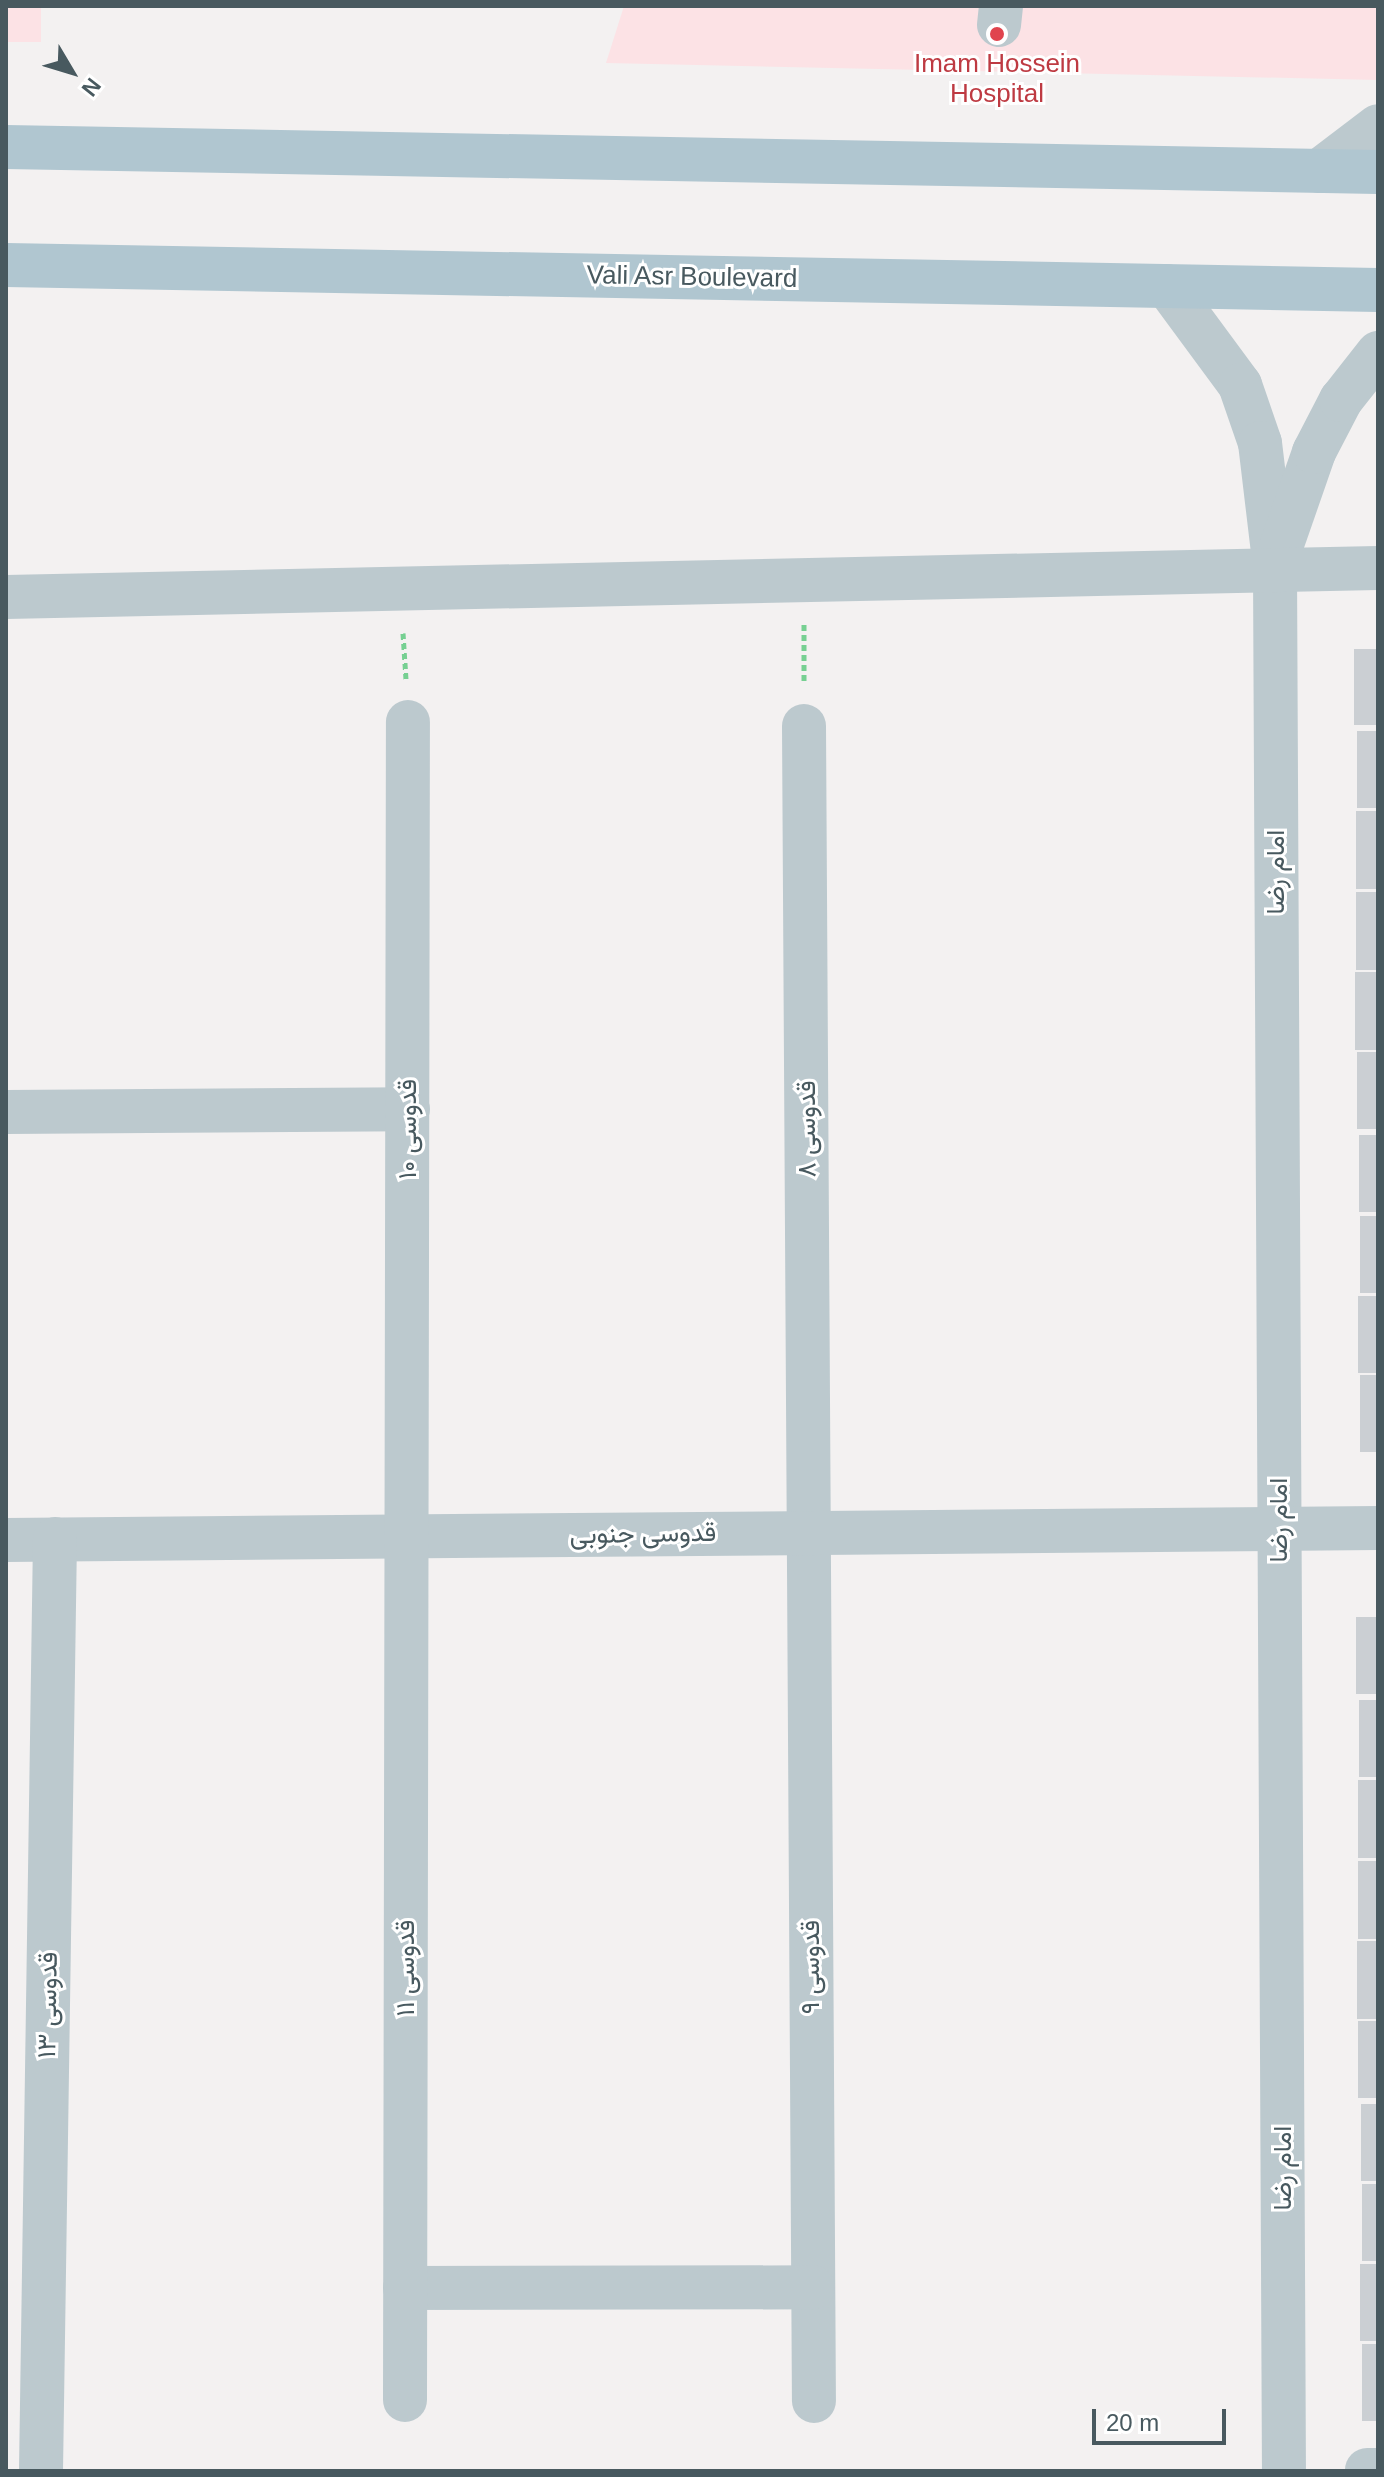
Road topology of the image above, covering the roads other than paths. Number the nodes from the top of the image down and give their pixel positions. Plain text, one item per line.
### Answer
1 (1378, 126) edge
2 (6, 147) edge
3 (1319, 171) junction
4 (1378, 172) edge
5 (6, 265) edge
6 (1167, 286) junction
7 (1378, 290) edge
8 (1378, 353) edge
9 (1378, 568) edge
10 (1275, 569) junction
11 (6, 597) edge
12 (408, 722) road end
13 (804, 726) road end
14 (408, 1109) junction
15 (6, 1112) edge
16 (1378, 1528) edge
17 (1279, 1529) junction
18 (809, 1532) junction
19 (407, 1537) junction
20 (55, 1539) junction
21 (6, 1540) edge
22 (813, 2287) junction
23 (405, 2288) junction
24 (405, 2400) dead end
25 (814, 2401) dead end
26 (1367, 2470) edge
27 (1378, 2470) edge
28 (41, 2471) edge
29 (1284, 2471) edge

1 - 3 street
2 - 3 main road
3 - 4 main road
5 - 6 main road, Vali Asr Boulevard
6 - 7 main road, Vali Asr Boulevard
6 - 10 street
8 - 10 street
9 - 10 street
10 - 11 street
10 - 17 street, امام رضا
12 - 14 street, قدوسی ۱۰
13 - 18 street, قدوسی ۸
14 - 15 street
14 - 19 street, قدوسی ۱۰
16 - 17 street, قدوسی جنوبی
17 - 18 street, قدوسی جنوبی
17 - 29 street, امام رضا
18 - 19 street, قدوسی جنوبی
18 - 22 street, قدوسی ۹
19 - 20 street, قدوسی جنوبی
19 - 23 street, قدوسی ۱۱
20 - 21 street, قدوسی جنوبی
20 - 28 street, قدوسی ۱۳
22 - 23 street
22 - 25 street, قدوسی ۹
23 - 24 street, قدوسی ۱۱
26 - 27 street

